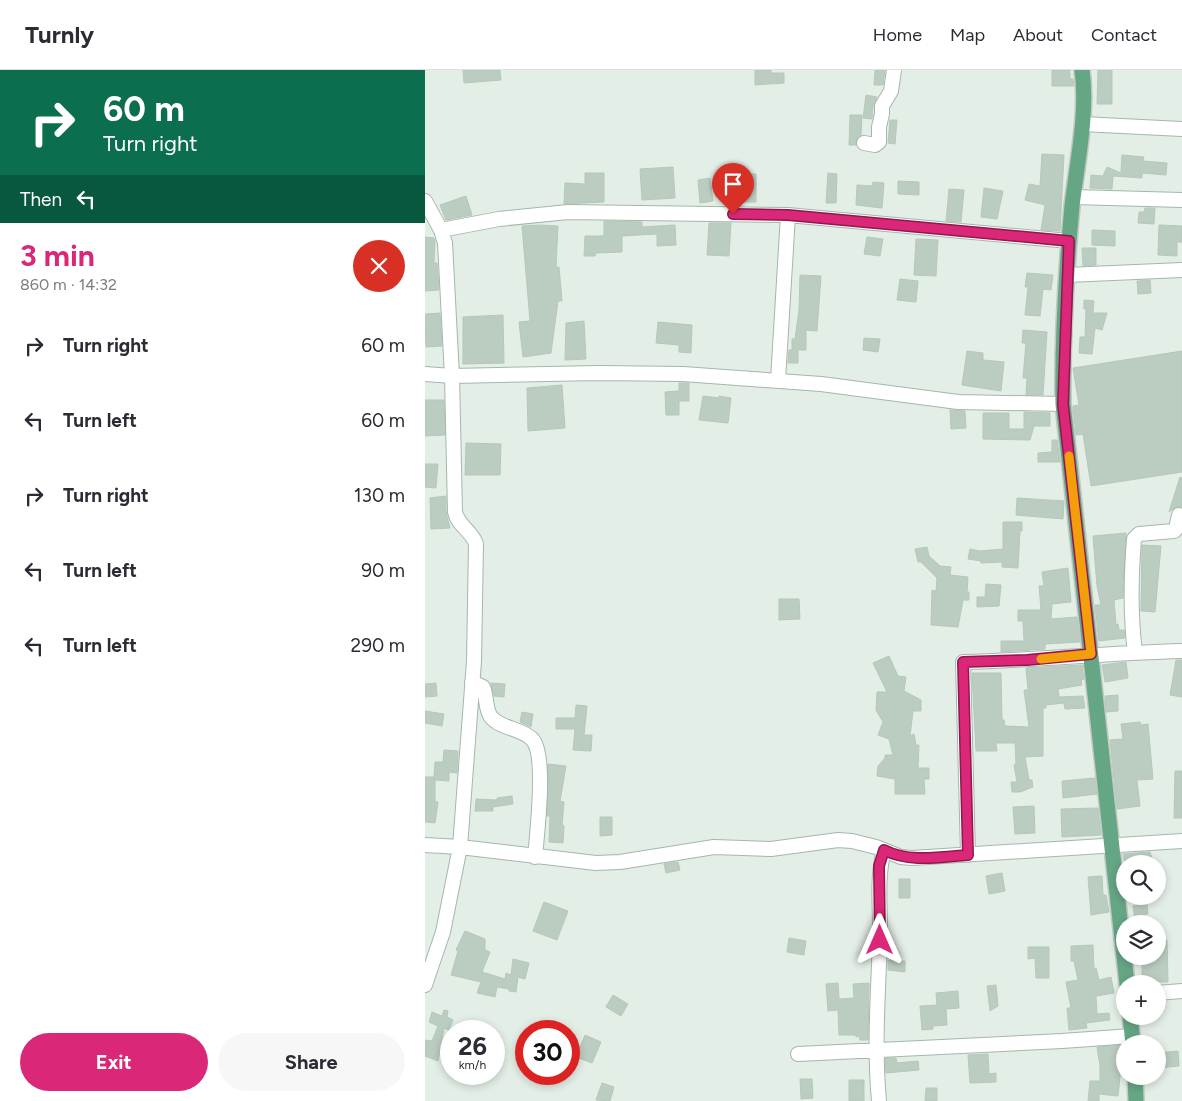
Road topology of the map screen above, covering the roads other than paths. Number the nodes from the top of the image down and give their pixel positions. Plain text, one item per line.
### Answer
1 (894, 70) edge
2 (1083, 70) edge
3 (1082, 124) junction
4 (1182, 129) edge
5 (864, 143) dead end
6 (1073, 197) junction
7 (1182, 200) edge
8 (425, 201) edge
9 (788, 215) junction
10 (441, 230) junction
11 (1069, 241) junction
12 (1182, 270) edge
13 (1067, 275) junction
14 (425, 374) edge
15 (452, 376) junction
16 (778, 380) junction
17 (1063, 404) junction
18 (1179, 516) dead end
19 (1182, 651) edge
20 (1135, 652) junction
21 (1091, 654) junction
22 (472, 682) junction
23 (1182, 841) edge
24 (425, 845) edge
25 (460, 847) junction
26 (1112, 847) junction
27 (884, 850) junction
28 (968, 855) junction
29 (535, 856) junction
30 (1126, 975) edge
31 (425, 985) edge
32 (1182, 992) edge
33 (1166, 993) edge
34 (1116, 1040) edge
35 (877, 1050) junction
36 (798, 1054) dead end
37 (1135, 1085) edge
38 (879, 1101) edge
39 (1136, 1101) edge

1 - 5 street
2 - 3 main road
3 - 4 street
3 - 6 main road
6 - 7 street
6 - 11 main road
8 - 10 street
9 - 10 street
9 - 11 street
9 - 16 street
10 - 15 street
11 - 13 main road
12 - 13 street
13 - 17 main road
14 - 15 street
15 - 16 street
15 - 22 street
16 - 17 street
17 - 21 main road
18 - 20 street
19 - 20 street
20 - 21 street
21 - 26 main road
21 - 28 street
22 - 25 street
22 - 29 street
23 - 26 street
24 - 25 street
25 - 29 street
25 - 31 street
26 - 28 street
26 - 30 main road
27 - 28 street
27 - 29 street
27 - 35 street
32 - 33 street
34 - 35 street
35 - 36 street
35 - 38 street
37 - 39 main road

